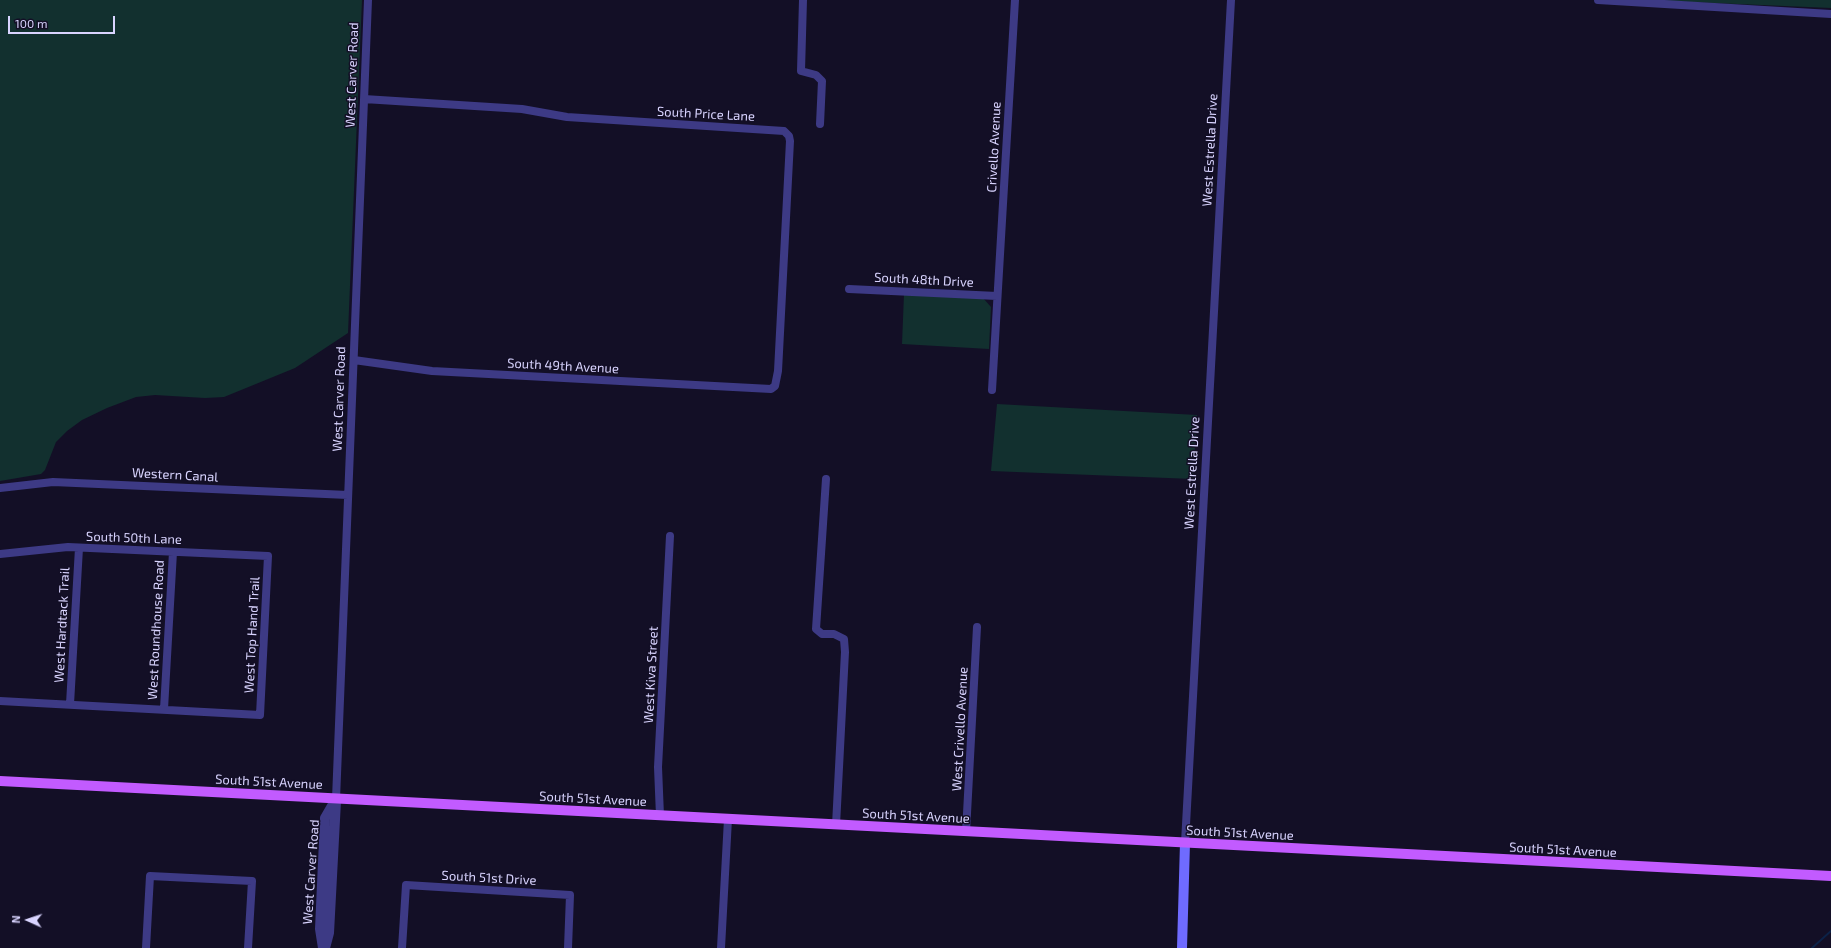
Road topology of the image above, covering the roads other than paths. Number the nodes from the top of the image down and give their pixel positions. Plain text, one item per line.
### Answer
1 (368, 0) edge
2 (802, 0) edge
3 (1015, 0) edge
4 (1231, 0) edge
5 (1598, 0) edge
6 (1831, 14) edge
7 (370, 99) junction
8 (820, 124) dead end
9 (849, 289) dead end
10 (997, 296) junction
11 (354, 360) junction
12 (771, 389) joint
13 (992, 390) dead end
14 (826, 479) dead end
15 (0, 488) edge
16 (348, 495) junction
17 (670, 536) dead end
18 (79, 548) junction
19 (173, 552) junction
20 (0, 554) edge
21 (268, 556) joint
22 (977, 627) dead end
23 (0, 701) edge
24 (70, 704) junction
25 (164, 710) junction
26 (0, 781) edge
27 (336, 799) junction
28 (660, 816) junction
29 (728, 819) junction
30 (836, 825) junction
31 (966, 832) junction
32 (1185, 843) junction
33 (1831, 876) edge
34 (146, 948) edge
35 (248, 948) edge
36 (324, 948) edge
37 (402, 948) edge
38 (568, 948) edge
39 (721, 948) edge
40 (1182, 948) edge

1 - 7 street, West Carver Road
2 - 8 street
3 - 10 street, Crivello Avenue
4 - 32 street, West Estrella Drive
5 - 6 street
7 - 11 street, West Carver Road
7 - 12 street, South Price Lane
9 - 10 street, South 48th Drive
10 - 13 street
11 - 12 street, South 49th Avenue
11 - 16 street, West Carver Road
14 - 30 street
15 - 16 street, Western Canal
16 - 27 street, West Carver Road
17 - 28 street, West Kiva Street
18 - 19 street, South 50th Lane
18 - 20 street, South 50th Lane
18 - 24 street, West Hardtack Trail
19 - 21 street, South 50th Lane
19 - 25 street, West Roundhouse Road
21 - 25 street, West Top Hand Trail
22 - 31 street, West Crivello Avenue
23 - 24 street
24 - 25 street
26 - 27 main road, South 51st Avenue
27 - 28 main road, South 51st Avenue
27 - 36 street, West Carver Road
28 - 29 main road, South 51st Avenue
29 - 30 main road, South 51st Avenue
29 - 39 street
30 - 31 main road, South 51st Avenue
31 - 32 main road, South 51st Avenue
32 - 33 main road, South 51st Avenue
32 - 40 main road, West Estrella Drive
34 - 35 street
37 - 38 street, South 51st Drive

